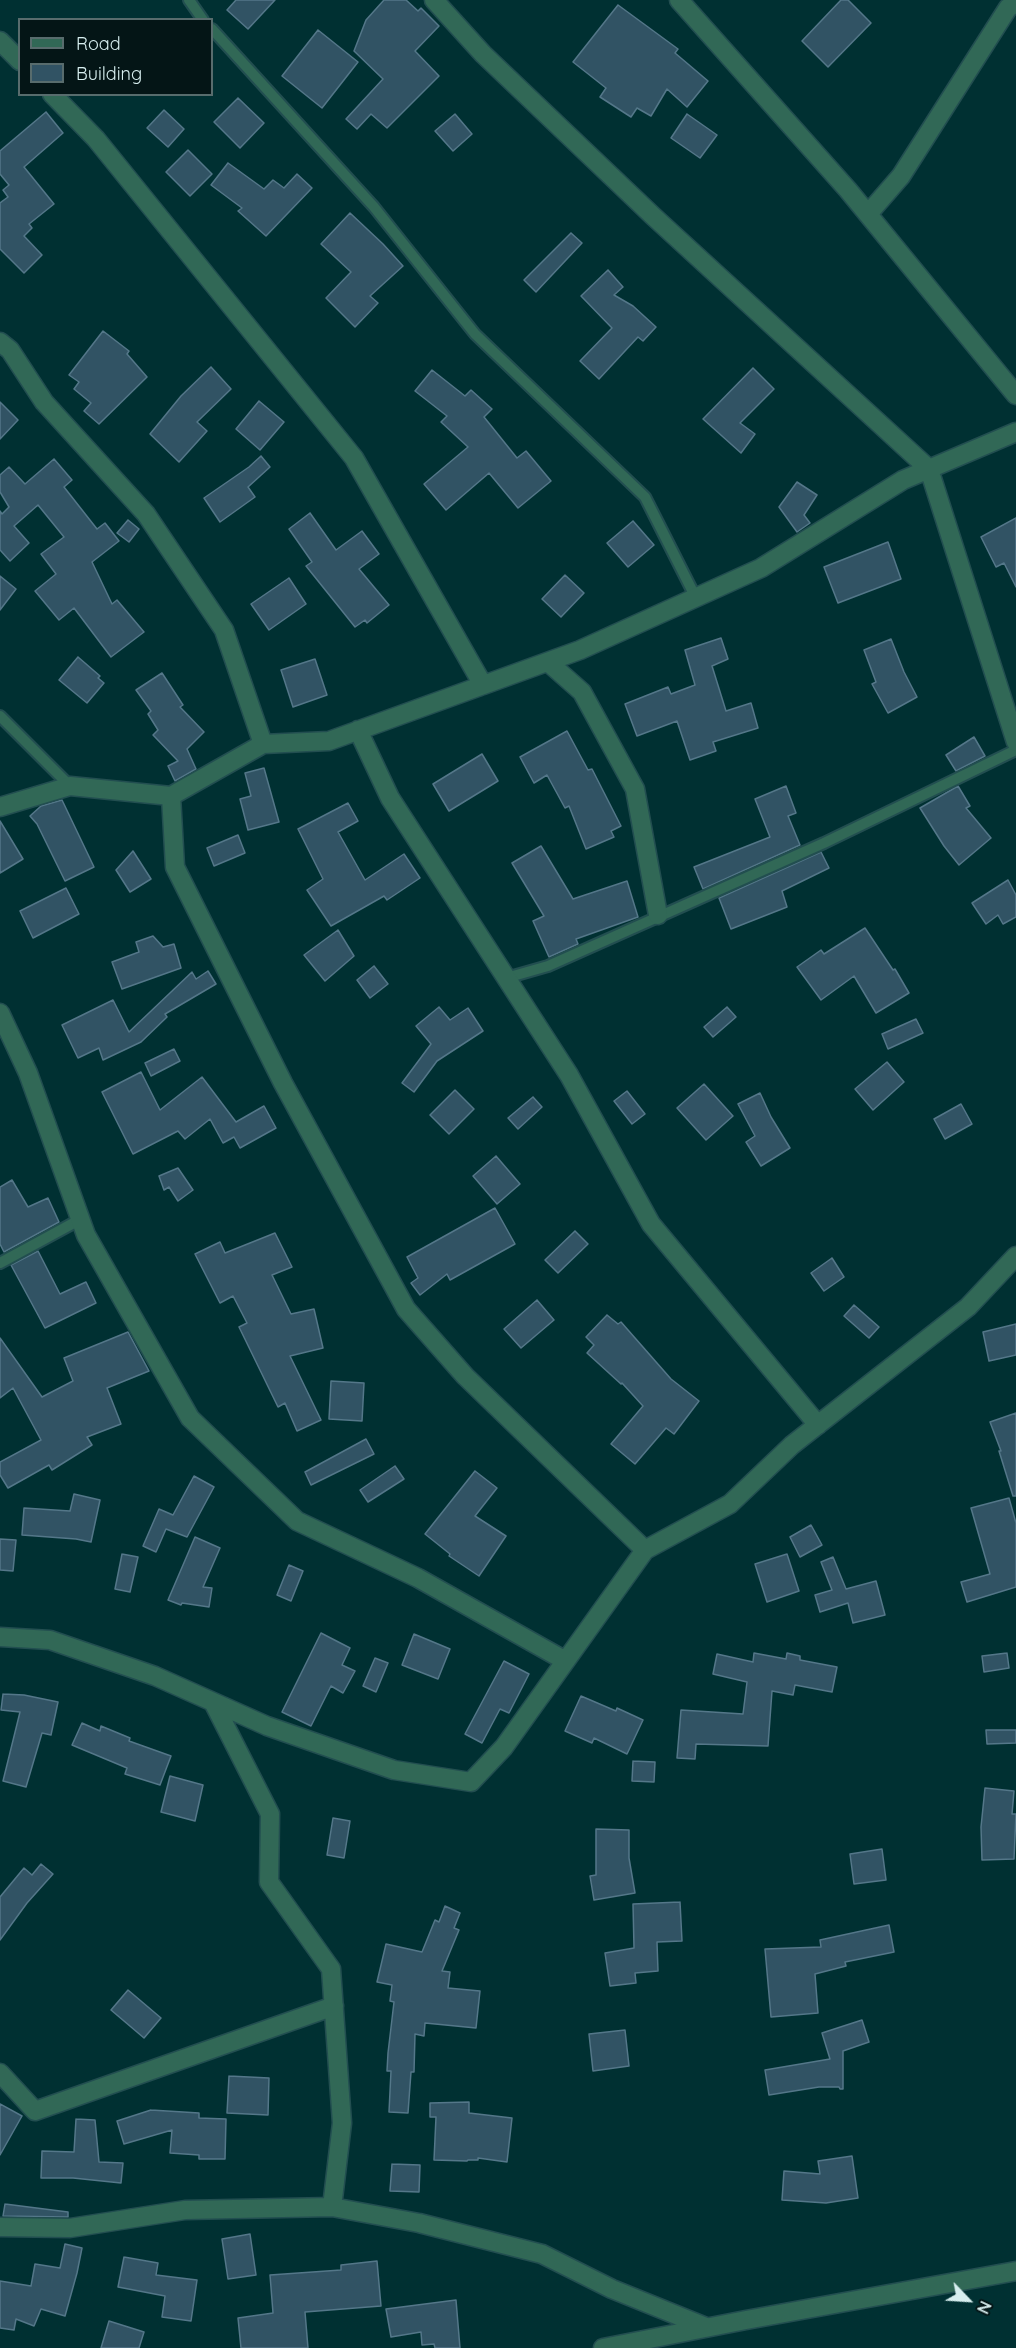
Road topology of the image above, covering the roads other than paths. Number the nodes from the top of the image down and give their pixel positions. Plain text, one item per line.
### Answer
1 (189, 0) edge
2 (434, 0) edge
3 (679, 0) edge
4 (1016, 3) edge
5 (202, 18) edge
6 (213, 30) edge
7 (0, 41) edge
8 (18, 59) edge
9 (54, 96) edge
10 (868, 214) junction
11 (0, 342) edge
12 (1016, 395) edge
13 (1016, 432) edge
14 (929, 469) junction
15 (696, 598) junction
16 (548, 662) junction
17 (483, 685) junction
18 (0, 716) edge
19 (358, 730) junction
20 (1016, 742) edge
21 (263, 744) junction
22 (1016, 750) edge
23 (69, 786) junction
24 (171, 796) junction
25 (0, 807) edge
26 (658, 915) junction
27 (506, 978) junction
28 (0, 1013) edge
29 (81, 1220) junction
30 (1016, 1256) edge
31 (0, 1263) edge
32 (818, 1425) junction
33 (645, 1550) junction
34 (0, 1636) edge
35 (564, 1660) junction
36 (213, 1702) junction
37 (334, 2006) junction
38 (0, 2073) edge
39 (332, 2207) junction
40 (0, 2227) edge
41 (1016, 2271) edge
42 (706, 2327) junction
43 (603, 2348) edge

1 - 5 lane
2 - 14 street
3 - 10 street
4 - 10 street
6 - 15 lane
7 - 8 street
9 - 17 street
10 - 12 street
11 - 21 street
13 - 14 street
14 - 15 street
14 - 20 street
15 - 16 street
16 - 17 street
16 - 26 street
17 - 19 street
18 - 23 lane
19 - 21 street
19 - 27 street
21 - 24 street
22 - 26 lane
23 - 24 street
23 - 25 street
24 - 33 street
26 - 27 lane
27 - 32 street
28 - 29 street
29 - 31 lane
29 - 35 street
30 - 32 street
32 - 33 street
33 - 35 street
34 - 36 street
35 - 36 street
36 - 37 street
37 - 38 street
37 - 39 street
39 - 40 street
39 - 42 street
41 - 42 street
42 - 43 street

